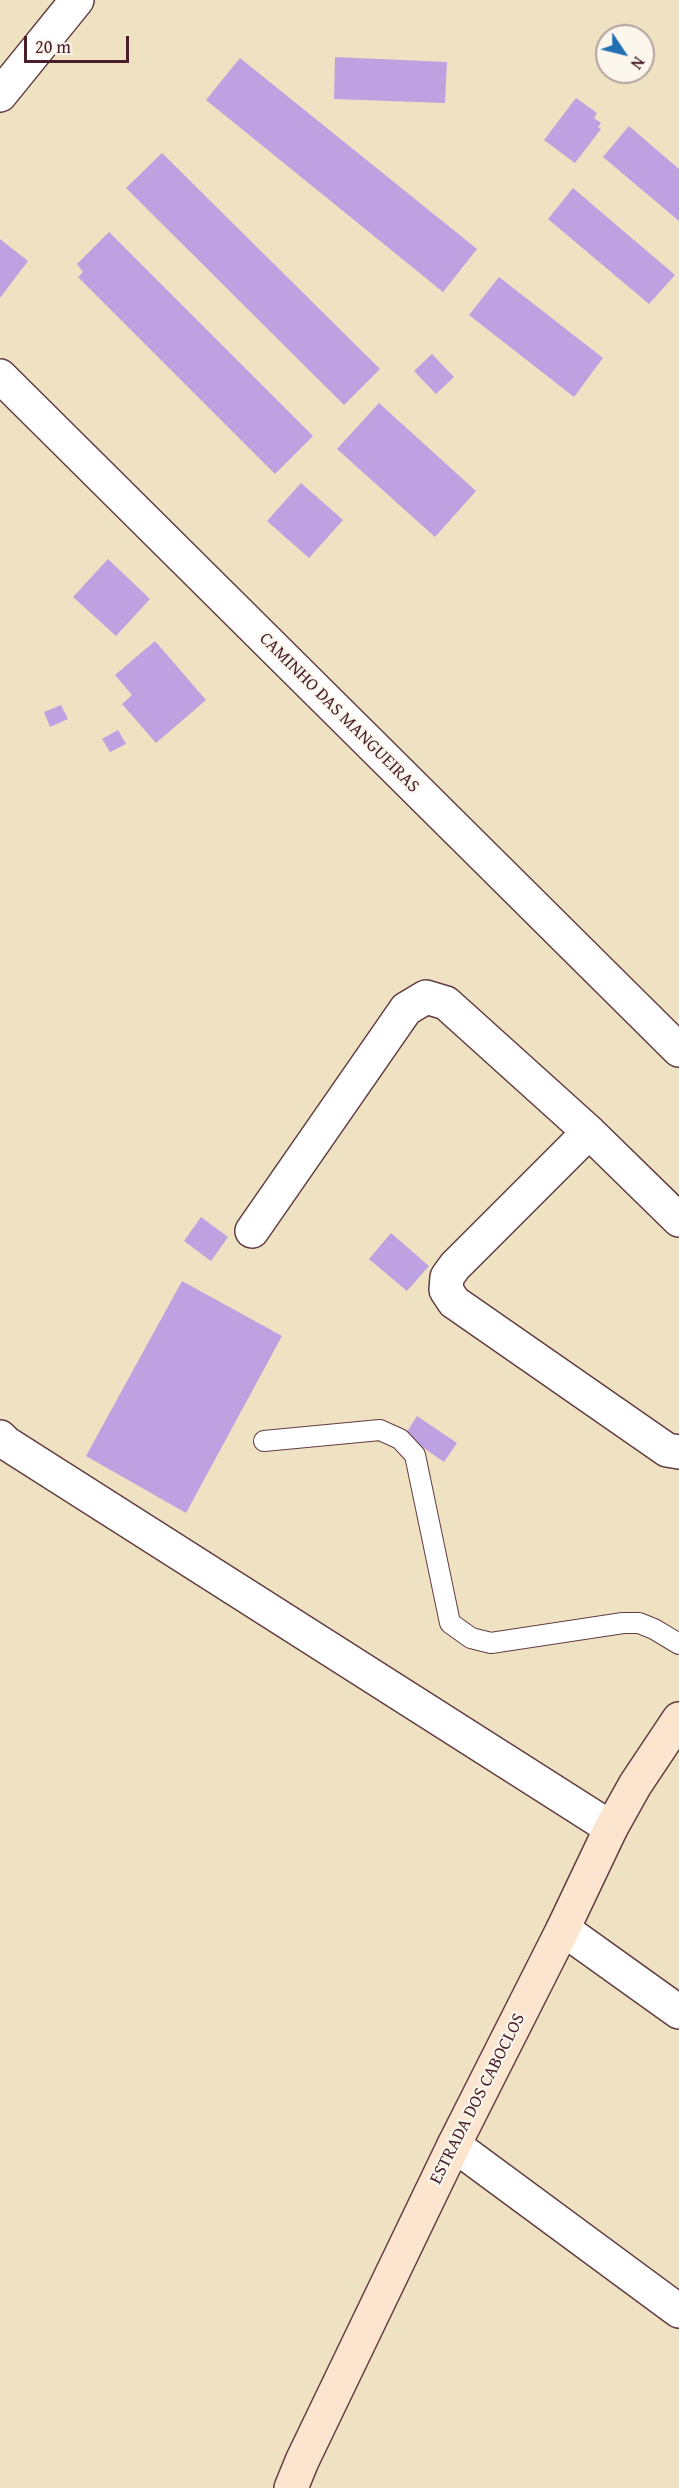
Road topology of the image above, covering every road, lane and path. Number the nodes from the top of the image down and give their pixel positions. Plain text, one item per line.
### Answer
1 (64, 4) edge
2 (0, 95) edge
3 (0, 376) edge
4 (679, 1050) edge
5 (589, 1132) junction
6 (679, 1220) edge
7 (252, 1231) dead end
8 (0, 1437) edge
9 (264, 1441) dead end
10 (679, 1452) edge
11 (679, 1644) edge
12 (679, 1719) edge
13 (611, 1828) junction
14 (563, 1929) junction
15 (679, 2012) edge
16 (454, 2145) junction
17 (679, 2311) edge
18 (291, 2488) edge

1 - 2 street
3 - 4 street, CAMINHO DAS MANGUEIRAS
5 - 6 street
5 - 7 street
5 - 10 street
8 - 13 street
9 - 11 lane
12 - 13 street, ESTRADA DOS CABOCLOS
13 - 14 street, ESTRADA DOS CABOCLOS
14 - 15 street
14 - 16 street, ESTRADA DOS CABOCLOS
16 - 17 street
16 - 18 street, ESTRADA DOS CABOCLOS

